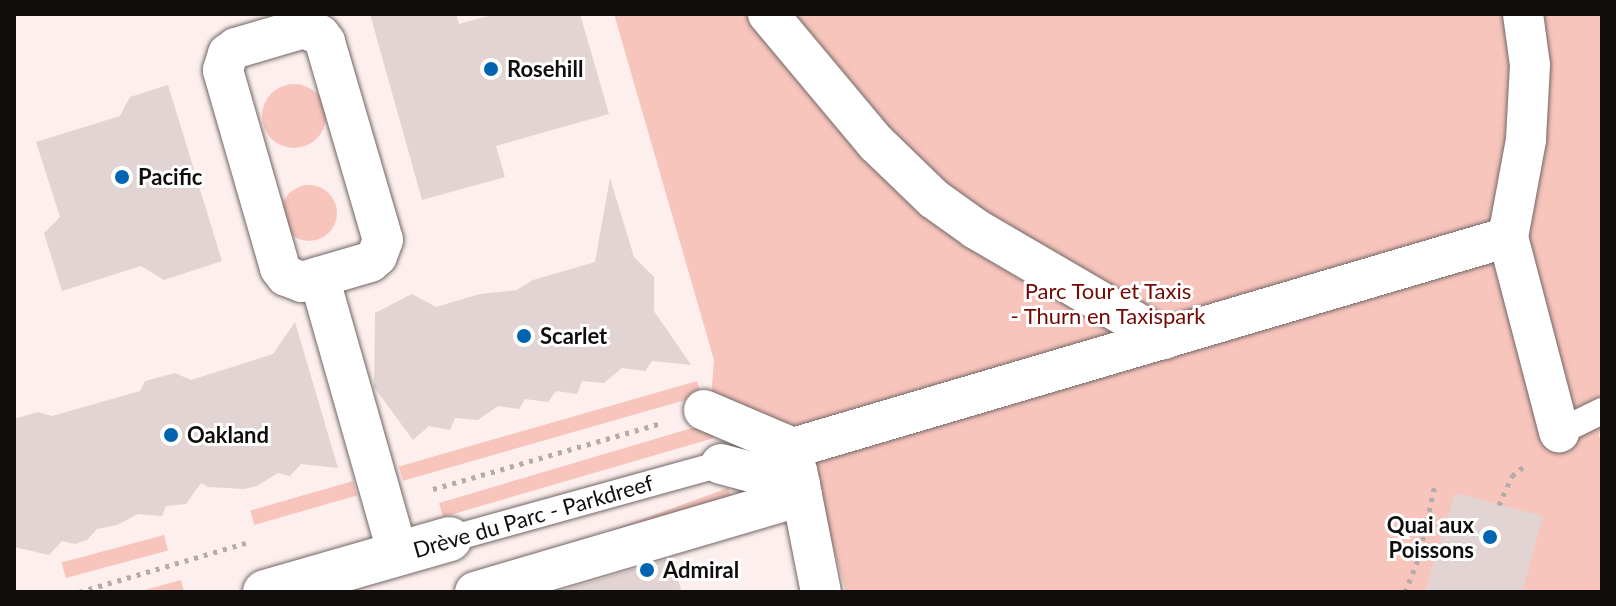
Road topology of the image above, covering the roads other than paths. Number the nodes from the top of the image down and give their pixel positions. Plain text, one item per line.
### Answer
1 (768, 14) edge
2 (1523, 14) edge
3 (1508, 237) junction
4 (319, 277) junction
5 (1164, 339) junction
6 (704, 410) dead end
7 (1602, 411) edge
8 (1559, 432) joint
9 (721, 464) joint
10 (798, 477) junction
11 (450, 539) joint
12 (398, 554) junction
13 (265, 592) edge
14 (475, 592) edge
15 (821, 592) edge

1 - 5 street
2 - 3 street
3 - 5 street
3 - 8 street
4 - 4 street
4 - 12 street
5 - 10 street
6 - 10 street
7 - 8 lane
9 - 10 street, Drève du Parc - Parkdreef
9 - 11 lane, Drève du Parc - Parkdreef
10 - 14 street
10 - 15 street
11 - 12 street, Drève du Parc - Parkdreef
12 - 13 street, Drève du Parc - Parkdreef

